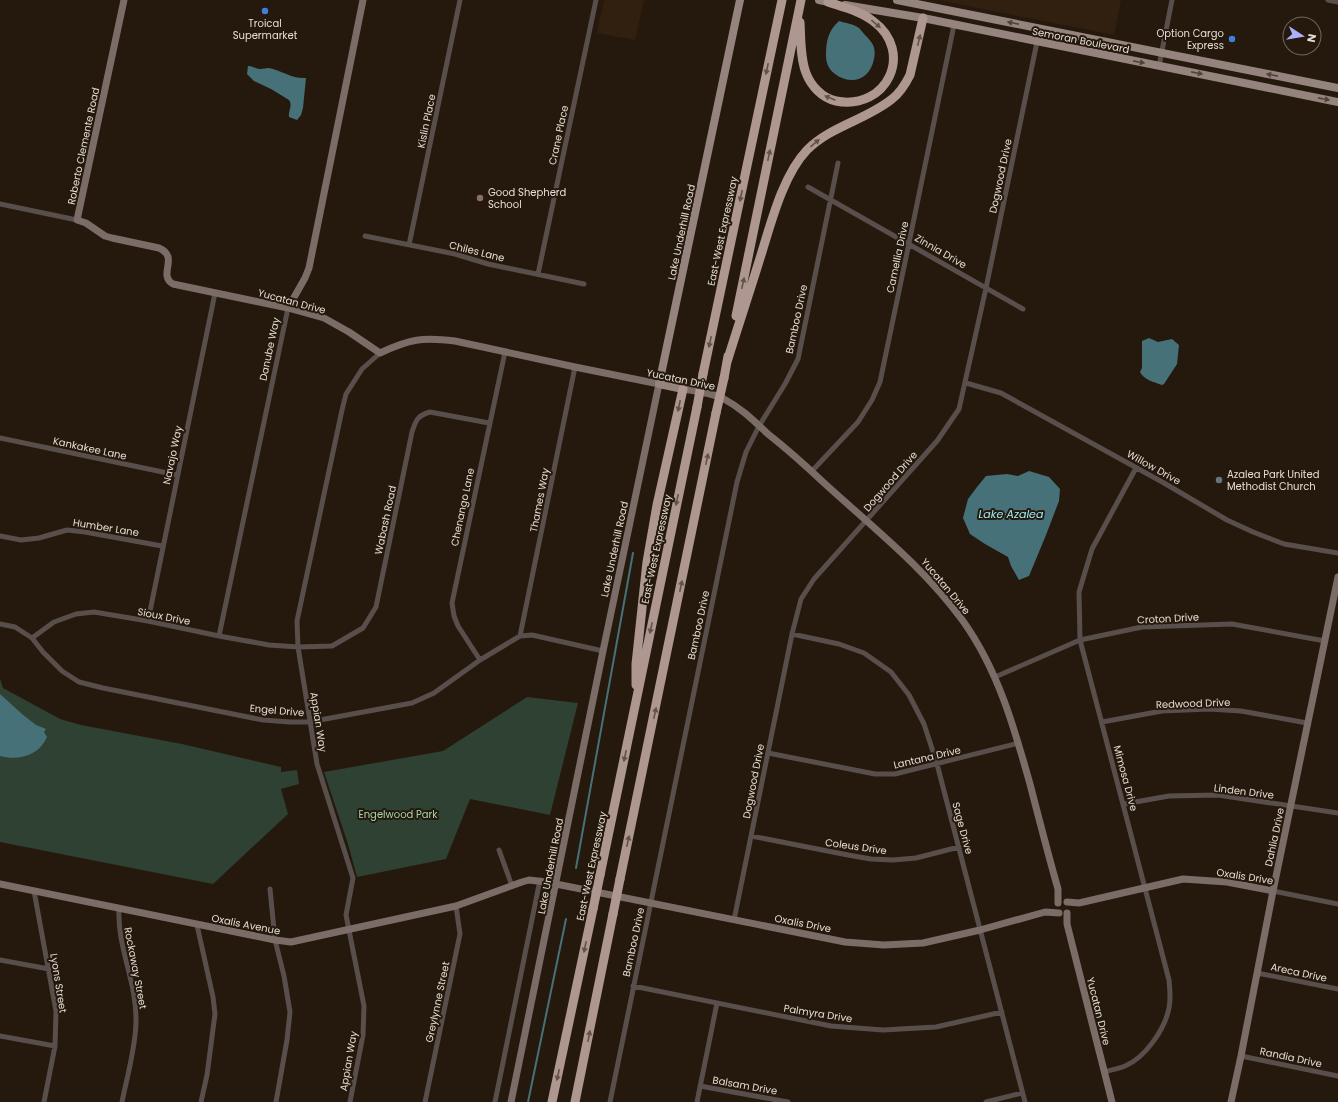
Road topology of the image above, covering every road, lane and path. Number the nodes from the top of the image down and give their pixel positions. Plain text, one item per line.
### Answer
1 (124, 0) edge
2 (363, 0) edge
3 (460, 0) edge
4 (596, 0) edge
5 (740, 0) edge
6 (819, 0) edge
7 (897, 0) edge
8 (1172, 0) edge
9 (1328, 0) edge
10 (828, 2) junction
11 (1338, 2) edge
12 (781, 3) edge
13 (925, 3) edge
14 (800, 4) edge
15 (923, 18) junction
16 (954, 24) junction
17 (1037, 42) junction
18 (1161, 53) junction
19 (1159, 66) junction
20 (1338, 88) edge
21 (1338, 102) edge
22 (838, 163) dead end
23 (808, 187) dead end
24 (830, 199) junction
25 (0, 204) edge
26 (77, 220) junction
27 (365, 236) dead end
28 (909, 243) junction
29 (409, 245) junction
30 (538, 274) junction
31 (584, 284) dead end
32 (986, 288) junction
33 (215, 293) junction
34 (288, 308) junction
35 (1022, 308) dead end
36 (504, 352) junction
37 (380, 354) junction
38 (727, 362) junction
39 (575, 367) junction
40 (966, 383) junction
41 (659, 384) junction
42 (683, 389) junction
43 (489, 423) junction
44 (759, 426) junction
45 (0, 438) edge
46 (1136, 468) junction
47 (812, 471) junction
48 (177, 475) junction
49 (867, 520) junction
50 (0, 536) edge
51 (162, 546) junction
52 (1338, 553) edge
53 (1338, 577) edge
54 (148, 621) junction
55 (0, 624) edge
56 (792, 634) junction
57 (219, 636) junction
58 (520, 636) junction
59 (32, 638) junction
60 (1080, 640) junction
61 (1325, 641) junction
62 (298, 648) junction
63 (603, 651) junction
64 (480, 660) junction
65 (995, 677) junction
66 (636, 704) junction
67 (309, 722) junction
68 (1102, 722) junction
69 (1308, 723) junction
70 (1019, 743) junction
71 (768, 753) junction
72 (937, 764) junction
73 (1124, 804) junction
74 (1291, 806) junction
75 (1338, 813) edge
76 (751, 836) junction
77 (959, 847) junction
78 (499, 850) dead end
79 (540, 880) junction
80 (0, 884) edge
81 (556, 884) junction
82 (512, 886) junction
83 (1145, 888) junction
84 (270, 889) dead end
85 (34, 891) junction
86 (1273, 891) junction
87 (650, 903) junction
88 (1338, 904) edge
89 (456, 906) junction
90 (1063, 908) junction
91 (119, 909) junction
92 (734, 920) junction
93 (197, 925) junction
94 (349, 930) junction
95 (980, 930) junction
96 (275, 940) junction
97 (0, 960) edge
98 (49, 969) junction
99 (1257, 973) junction
100 (633, 986) junction
101 (1338, 990) edge
102 (717, 1003) junction
103 (1002, 1012) junction
104 (0, 1036) edge
105 (55, 1046) junction
106 (1241, 1056) junction
107 (1104, 1072) junction
108 (1338, 1076) edge
109 (700, 1086) junction
110 (1022, 1093) junction
111 (44, 1102) edge
112 (122, 1102) edge
113 (201, 1102) edge
114 (276, 1102) edge
115 (350, 1102) edge
116 (425, 1102) edge
117 (495, 1102) edge
118 (511, 1102) edge
119 (552, 1102) edge
120 (576, 1102) edge
121 (610, 1102) edge
122 (697, 1102) edge
123 (788, 1102) edge
124 (986, 1102) edge
125 (1025, 1102) edge
126 (1112, 1102) edge
127 (1230, 1102) edge

1 - 26 street, Roberto Clemente Road
2 - 34 street, Danube Way
3 - 29 street, Kislin Place
4 - 30 street, Crane Place
5 - 41 main road, Lake Underhill Road
6 - 10 main road, Semoran Boulevard
7 - 13 main road, Semoran Boulevard
8 - 18 street
9 - 11 street
10 -> 14 highway
10 - 15 main road, Semoran Boulevard
12 -> 66 highway, East-West Expressway, bridge
13 - 15 main road
18 -> 13 main road, Semoran Boulevard
38 -> 14 highway
15 - 16 main road, Semoran Boulevard
38 -> 15 highway
16 - 17 main road, Semoran Boulevard
16 - 28 street, Camellia Drive
17 -> 19 main road, Semoran Boulevard
17 - 32 street, Dogwood Drive
18 - 19 street
20 -> 18 main road, Semoran Boulevard
19 -> 21 main road, Semoran Boulevard
22 - 24 street, Bamboo Drive
23 - 24 street, Zinnia Drive
24 - 28 street, Zinnia Drive
24 - 44 street, Bamboo Drive
25 - 26 street, Roberto Clemente Road
26 - 33 street, Yucatan Drive
27 - 29 street, Chiles Lane
28 - 32 street, Zinnia Drive
28 - 47 street, Camellia Drive
29 - 30 street, Chiles Lane
30 - 31 street, Chiles Lane
32 - 35 street, Zinnia Drive
32 - 40 street, Dogwood Drive
33 - 34 street, Yucatan Drive
33 - 48 street, Navajo Way
34 - 37 street, Yucatan Drive
34 - 57 street, Danube Way
36 - 37 street, Yucatan Drive
36 - 39 street, Yucatan Drive
36 - 43 street, Chenango Lane
37 - 62 street, Appian Way
120 -> 38 highway, bridge
39 - 41 street, Yucatan Drive
39 - 58 street, Thames Way
40 - 46 street, Willow Drive
40 - 49 street, Dogwood Drive
41 - 42 main road, Yucatan Drive
41 - 63 street, Lake Underhill Road
42 - 44 street, Yucatan Drive
42 -> 66 highway
43 - 62 street, Wabash Road
43 - 64 street, Chenango Lane
44 - 47 street, Yucatan Drive
44 - 87 street, Bamboo Drive
45 - 48 street, Kankakee Lane
46 - 52 street, Willow Drive
46 - 60 street, Mimosa Drive
47 - 49 street, Yucatan Drive
48 - 51 street, Navajo Way
49 - 56 street, Dogwood Drive
49 - 65 street, Yucatan Drive
50 - 51 street, Humber Lane
51 - 54 street, Navajo Way
53 - 61 street, Dahlia Drive
54 - 57 street, Sioux Drive
54 - 59 street, Sioux Drive
55 - 59 street, Engel Drive
56 - 71 street, Dogwood Drive
56 - 72 street, Sage Drive
57 - 62 street, Sioux Drive
58 - 63 street
58 - 64 street, Engel Drive
59 - 67 street, Engel Drive
60 - 61 street, Croton Drive
60 - 65 street, Croton Drive
60 - 68 street, Mimosa Drive
61 - 69 street, Dahlia Drive
62 - 67 street, Appian Way
63 - 81 street, Lake Underhill Road
64 - 67 street, Engel Drive
65 - 70 street, Yucatan Drive
66 -> 119 highway, East-West Expressway, bridge
67 - 94 street, Appian Way
68 - 69 street, Redwood Drive
68 - 73 street, Mimosa Drive
69 - 74 street, Dahlia Drive
70 - 72 street, Lantana Drive
70 - 90 street, Yucatan Drive
71 - 72 street, Lantana Drive
71 - 76 street, Dogwood Drive
72 - 77 street, Sage Drive
73 - 74 street, Linden Drive
73 - 83 street, Mimosa Drive
74 - 75 street, Linden Drive
74 - 86 street, Dahlia Drive
76 - 77 street, Coleus Drive
76 - 92 street, Dogwood Drive
77 - 95 street, Sage Drive
78 - 82 street
79 - 81 street, Oxalis Avenue
79 - 82 street, Oxalis Avenue
79 - 117 street, Lake Underhill Road
80 - 85 street, Oxalis Avenue
81 - 87 street, Oxalis Drive
81 - 118 street, Lake Underhill Road
82 - 89 street, Oxalis Avenue
83 - 86 street, Oxalis Drive
83 - 90 street, Oxalis Drive
83 - 107 street, Mimosa Drive
84 - 96 street
85 - 91 street, Oxalis Avenue
85 - 98 street, Lyons Street
86 - 88 street, Oxalis Drive
86 - 99 street, Dahlia Drive
87 - 92 street, Oxalis Drive
87 - 100 street, Bamboo Drive
89 - 94 street, Oxalis Avenue
89 - 116 street, Greylynne Street
90 - 95 street, Oxalis Drive
90 - 107 street, Yucatan Drive
91 - 93 street, Oxalis Avenue
91 - 112 street, Rockaway Street
92 - 95 street, Oxalis Drive
93 - 96 street, Oxalis Avenue
93 - 113 street
94 - 96 street, Oxalis Avenue
94 - 115 street, Appian Way
95 - 103 street, Sage Drive
96 - 114 street
97 - 98 street
98 - 105 street, Lyons Street
99 - 101 street, Areca Drive
99 - 106 street, Dahlia Drive
100 - 102 street, Palmyra Drive
100 - 121 street, Bamboo Drive
102 - 103 street, Palmyra Drive
102 - 109 street
103 - 110 street, Sage Drive
104 - 105 street
105 - 111 street, Lyons Street
106 - 108 street, Randia Drive
106 - 127 street, Dahlia Drive
107 - 126 street, Yucatan Drive
109 - 122 street
109 - 123 street, Balsam Drive
110 - 124 street
110 - 125 street, Sage Drive

